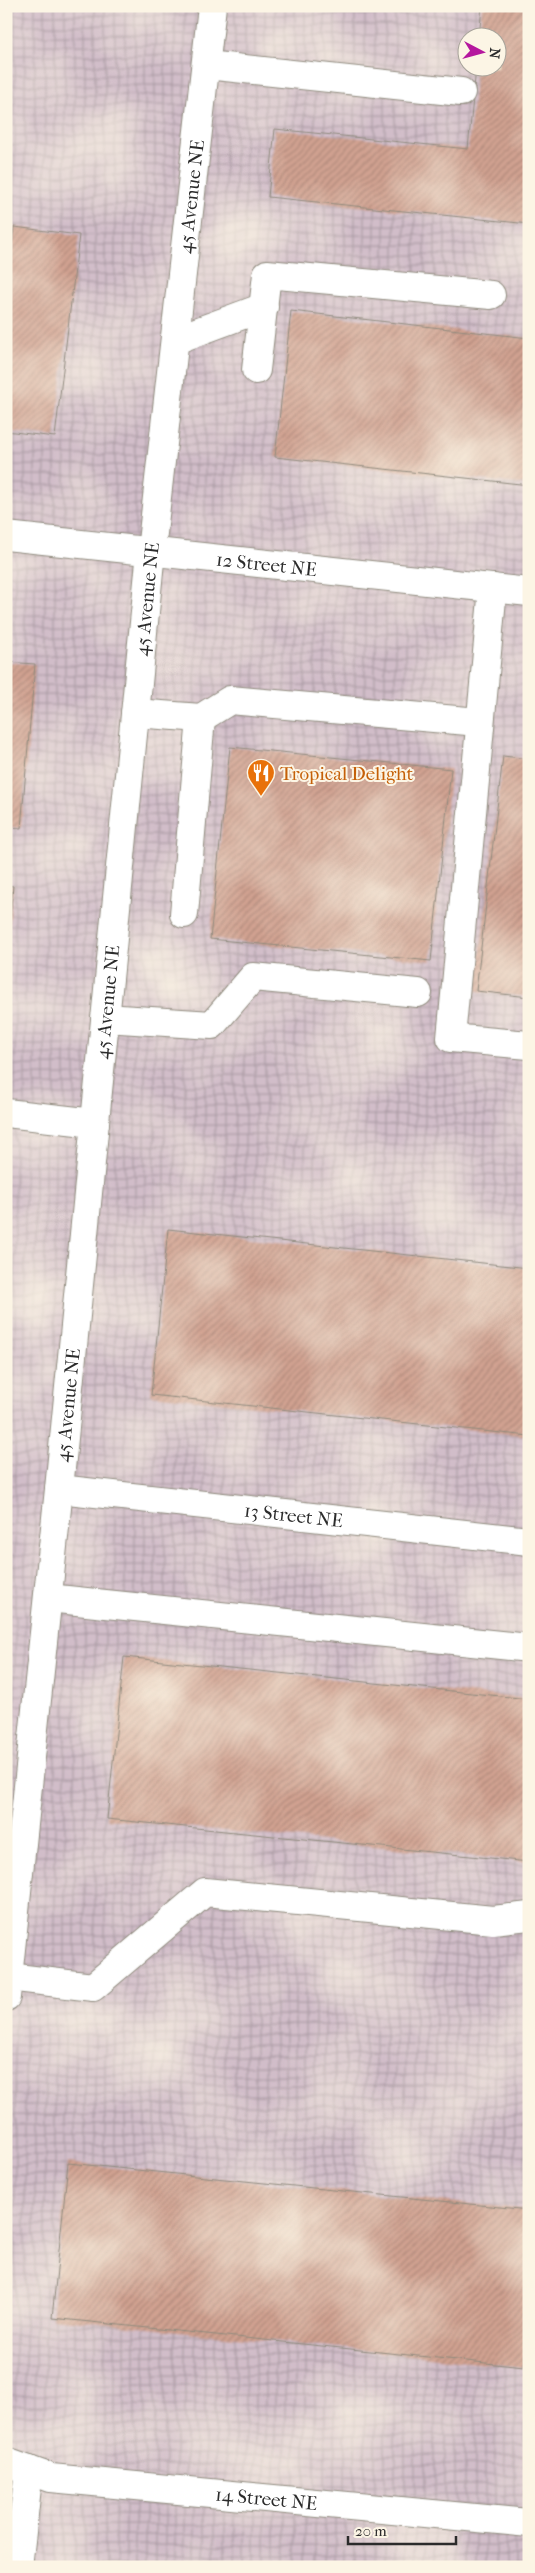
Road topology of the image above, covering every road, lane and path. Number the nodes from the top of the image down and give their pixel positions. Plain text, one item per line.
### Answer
1 (212, 6) edge
2 (206, 65) junction
3 (461, 92) dead end
4 (490, 295) dead end
5 (264, 307) junction
6 (175, 340) junction
7 (256, 370) dead end
8 (6, 536) edge
9 (151, 551) junction
10 (493, 588) junction
11 (529, 592) edge
12 (135, 713) junction
13 (201, 718) junction
14 (479, 722) junction
15 (184, 914) dead end
16 (418, 994) dead end
17 (105, 1018) junction
18 (529, 1045) edge
19 (6, 1113) edge
20 (94, 1123) junction
21 (59, 1489) junction
22 (529, 1541) edge
23 (48, 1598) junction
24 (529, 1648) edge
25 (529, 1916) edge
26 (7, 1987) edge
27 (17, 2466) edge
28 (529, 2523) edge
29 (18, 2567) edge

1 - 2 street, 45 Avenue NE
2 - 3 street
2 - 6 street, 45 Avenue NE
4 - 5 street
5 - 6 street
5 - 7 street
6 - 9 street, 45 Avenue NE
8 - 9 street, 12 Street NE
9 - 10 street, 12 Street NE
9 - 12 street, 45 Avenue NE
10 - 11 street, 12 Street NE
10 - 14 street
12 - 13 street
12 - 17 street, 45 Avenue NE
13 - 14 street
13 - 15 street
14 - 18 street
16 - 17 street
17 - 20 street, 45 Avenue NE
19 - 20 street
20 - 21 street, 45 Avenue NE
21 - 22 street, 13 Street NE
21 - 23 street, 45 Avenue NE
23 - 24 street
23 - 26 street, 45 Avenue NE
25 - 26 street
27 - 28 street, 14 Street NE
27 - 29 street

